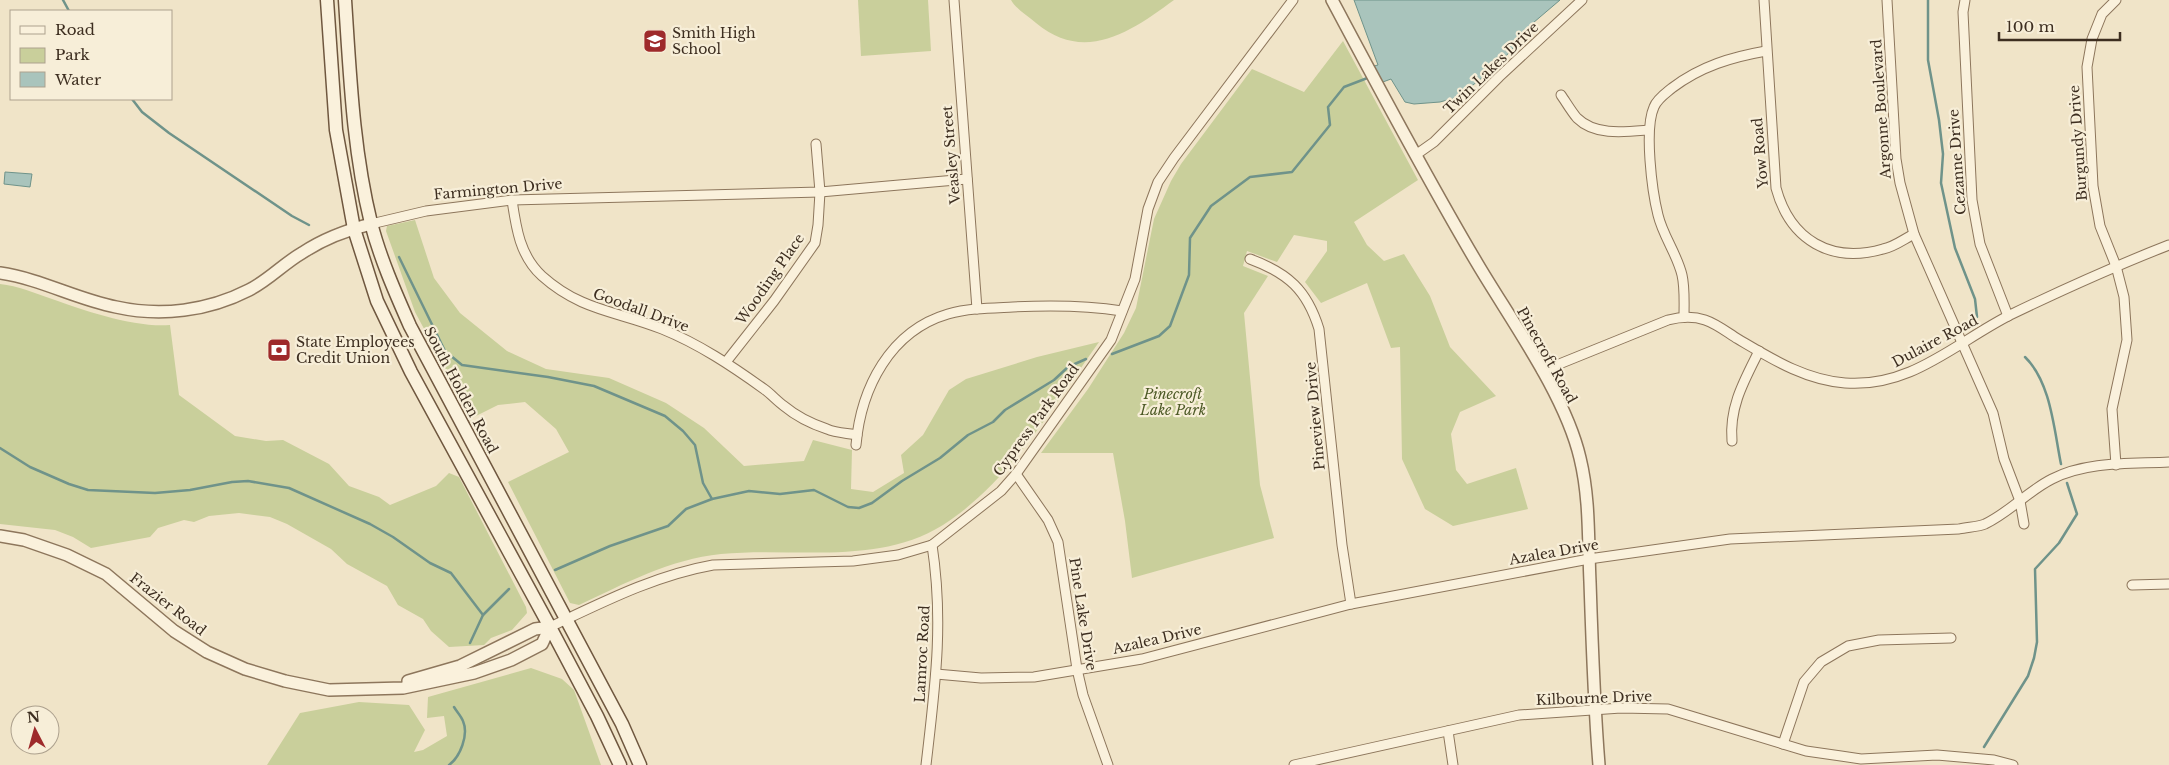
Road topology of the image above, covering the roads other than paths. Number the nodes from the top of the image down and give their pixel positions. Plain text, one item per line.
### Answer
1 (327, 0) edge
2 (345, 0) edge
3 (954, 0) edge
4 (1293, 0) edge
5 (1332, 0) edge
6 (1582, 0) edge
7 (1764, 0) edge
8 (1887, 0) edge
9 (1965, 0) edge
10 (2116, 0) edge
11 (1766, 51) junction
12 (1561, 95) dead end
13 (1648, 130) junction
14 (816, 144) dead end
15 (1417, 154) junction
16 (967, 179) junction
17 (820, 192) junction
18 (512, 200) junction
19 (371, 224) junction
20 (354, 228) junction
21 (1914, 234) junction
22 (2169, 245) edge
23 (1250, 259) dead end
24 (2116, 266) junction
25 (0, 272) edge
26 (977, 308) junction
27 (1122, 312) junction
28 (2008, 316) junction
29 (1684, 317) junction
30 (1962, 343) junction
31 (1759, 351) junction
32 (726, 362) junction
33 (1542, 371) junction
34 (857, 435) junction
35 (1732, 440) dead end
36 (856, 445) dead end
37 (2169, 462) edge
38 (2116, 465) junction
39 (1016, 474) junction
40 (2020, 501) junction
41 (2024, 524) dead end
42 (0, 536) edge
43 (932, 545) junction
44 (1589, 559) junction
45 (2169, 584) edge
46 (2132, 585) dead end
47 (1351, 604) junction
48 (566, 620) junction
49 (550, 627) junction
50 (1951, 638) dead end
51 (1077, 670) junction
52 (936, 674) junction
53 (381, 689) junction
54 (1594, 709) junction
55 (1448, 731) junction
56 (1783, 744) junction
57 (1861, 762) edge
58 (1300, 764) edge
59 (620, 765) edge
60 (640, 765) edge
61 (926, 765) edge
62 (1108, 765) edge
63 (1453, 765) edge
64 (1599, 765) edge
65 (2013, 765) edge

1 - 20 main road
2 - 19 main road, South Holden Road
3 - 16 street, Veasley Street
4 - 27 street, Cypress Park Road
5 - 15 street, Pinecroft Road
6 - 15 street, Twin Lakes Drive
7 - 11 street, Yow Road
8 - 21 street, Argonne Boulevard
9 - 28 street, Cezanne Drive
10 - 24 street, Burgundy Drive
11 - 13 street
11 - 21 street, Yow Road
12 - 13 street
13 - 29 street
14 - 17 street, Wooding Place
15 - 33 street, Pinecroft Road
16 - 17 street, Farmington Drive
16 - 26 street, Veasley Street
17 - 18 street, Farmington Drive
17 - 32 street, Wooding Place
18 - 19 street, Farmington Drive
18 - 32 street, Goodall Drive
19 - 20 street, Farmington Drive
19 - 48 main road, South Holden Road
20 - 25 street, Farmington Drive
20 - 49 main road
21 - 30 street, Argonne Boulevard
22 - 24 street, Dulaire Road
23 - 47 street, Pineview Drive
24 - 28 street, Dulaire Road
24 - 38 street, Burgundy Drive
26 - 27 street
26 - 34 street
27 - 39 street, Cypress Park Road
28 - 30 street, Dulaire Road
29 - 31 street, Dulaire Road
29 - 33 street, Dulaire Road
30 - 31 street, Dulaire Road
30 - 40 street, Argonne Boulevard
31 - 35 street
32 - 34 street, Goodall Drive
33 - 44 street, Pinecroft Road
34 - 36 street
37 - 38 street, Azalea Drive
38 - 40 street, Azalea Drive
39 - 43 street, Cypress Park Road
39 - 51 street, Pine Lake Drive
40 - 41 street, Argonne Boulevard
40 - 44 street, Azalea Drive
42 - 53 street, Frazier Road
43 - 48 street, Cypress Park Road
43 - 52 street, Lamroc Road
44 - 47 street, Azalea Drive
44 - 54 street, Pinecroft Road
45 - 46 street
47 - 51 street, Azalea Drive
48 - 49 street, Cypress Park Road
48 - 60 main road, South Holden Road
49 - 53 street, Frazier Road
49 - 53 street, Frazier Road
49 - 59 main road
50 - 56 street
51 - 52 street, Azalea Drive
51 - 62 street, Pine Lake Drive
52 - 61 street, Lamroc Road
54 - 55 street, Kilbourne Drive
54 - 56 street, Kilbourne Drive
54 - 64 street, Pinecroft Road
55 - 58 street, Kilbourne Drive
55 - 63 street
56 - 57 street, Kilbourne Drive
57 - 65 street, Kilbourne Drive

